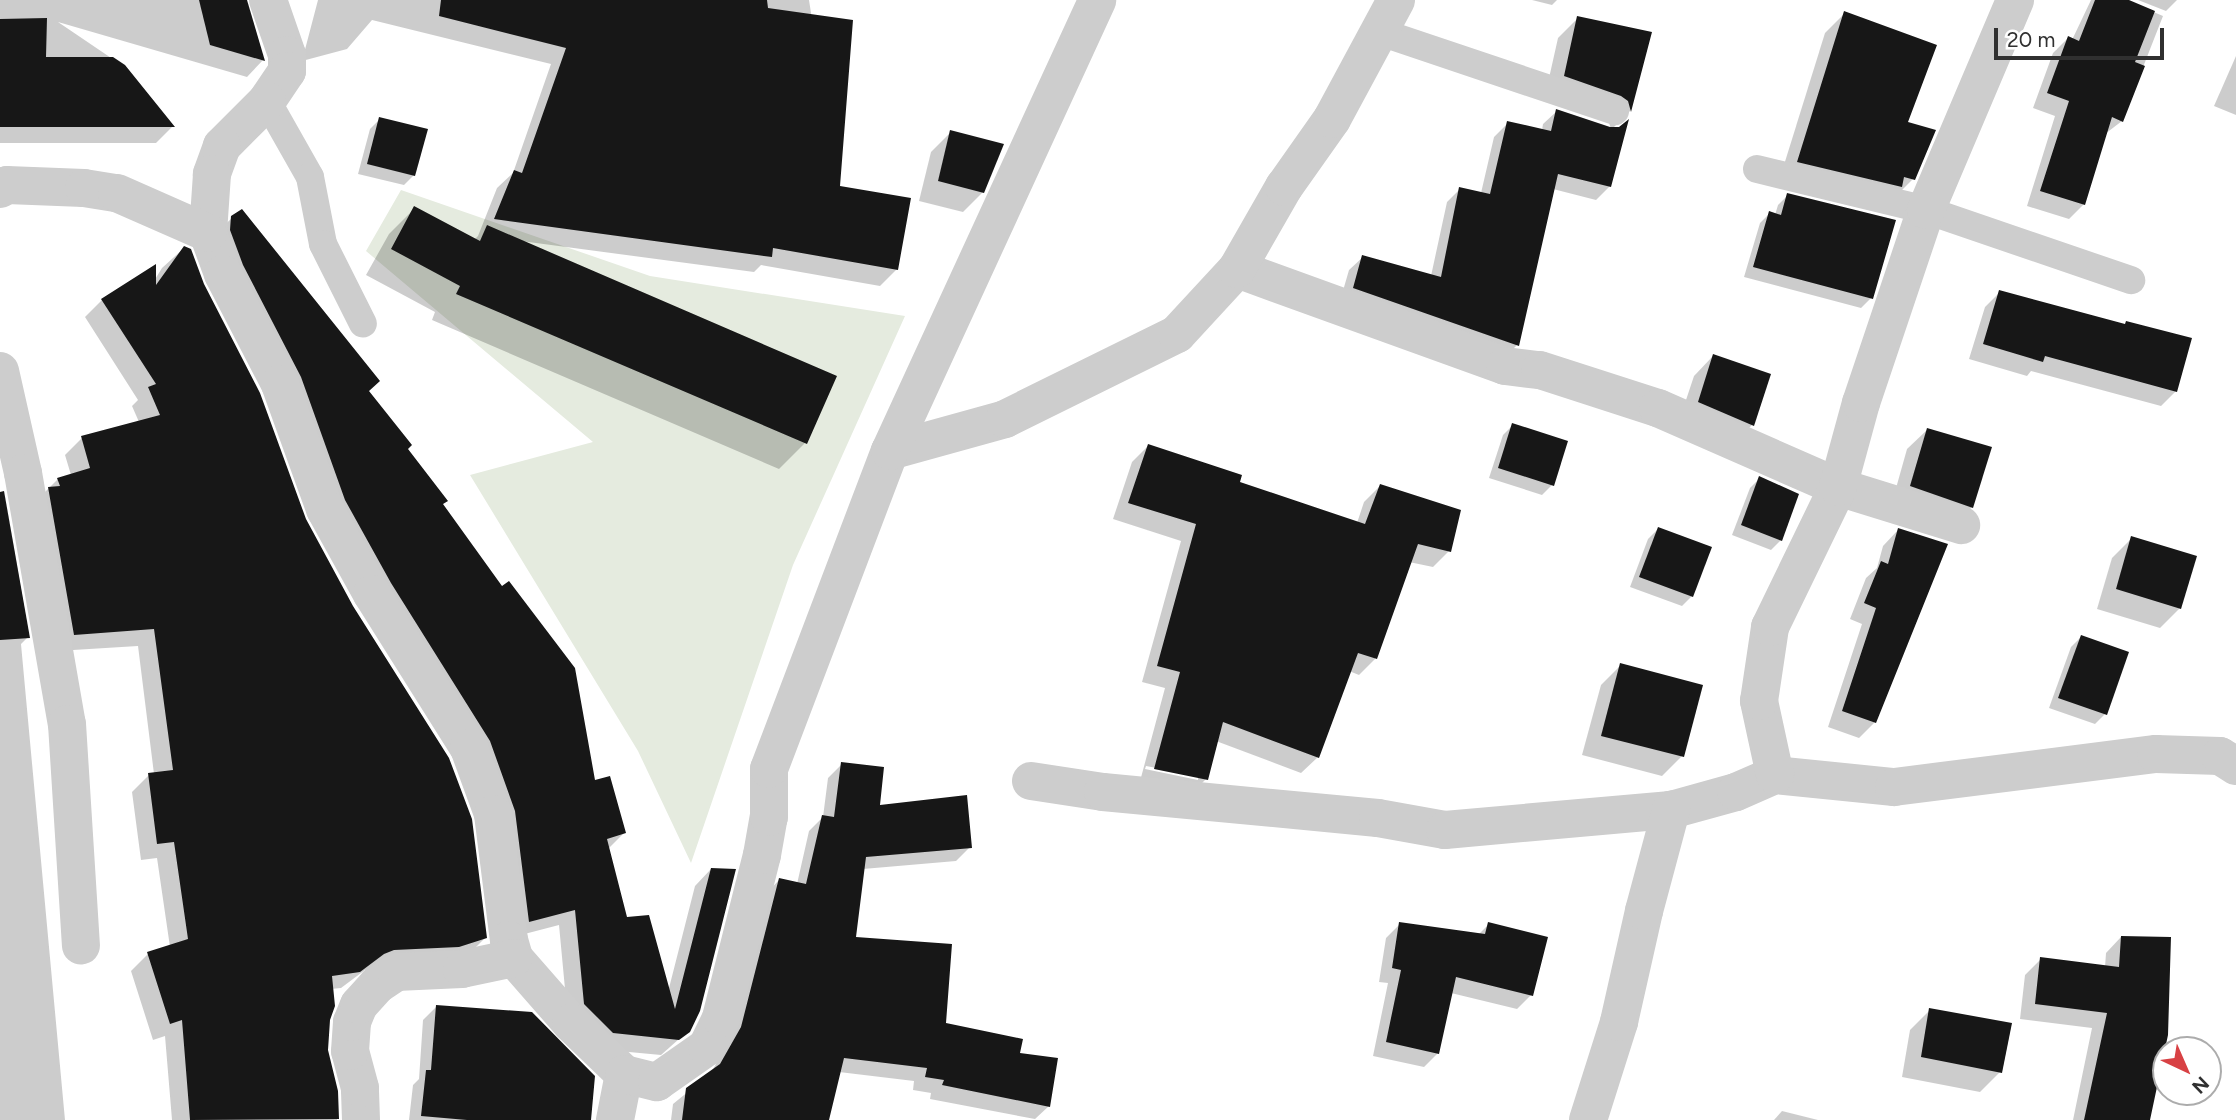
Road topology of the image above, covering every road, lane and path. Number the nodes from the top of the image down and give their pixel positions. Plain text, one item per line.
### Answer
1 (268, 0) edge
2 (1097, 0) edge
3 (2015, 0) edge
4 (1388, 16) edge
5 (267, 101) junction
6 (1615, 111) dead end
7 (1757, 169) dead end
8 (0, 190) edge
9 (1926, 211) junction
10 (208, 233) junction
11 (1237, 269) junction
12 (2132, 280) dead end
13 (363, 324) dead end
14 (0, 371) edge
15 (890, 451) junction
16 (1838, 487) junction
17 (1961, 525) dead end
18 (2236, 766) edge
19 (1775, 775) junction
20 (1031, 781) dead end
21 (1671, 810) junction
22 (81, 946) dead end
23 (514, 958) junction
24 (624, 1074) junction
25 (361, 1120) edge
26 (615, 1120) edge
27 (1588, 1120) edge

1 - 5 street
2 - 15 street
3 - 9 street
4 - 6 lane
4 - 11 street
5 - 10 street
5 - 13 lane
7 - 9 lane
8 - 10 street
9 - 12 lane
9 - 16 street
10 - 23 street
11 - 15 street
11 - 16 street
14 - 22 street
15 - 24 street
16 - 17 street
16 - 19 street
18 - 19 street
19 - 21 street
20 - 21 street
21 - 27 street
23 - 24 street
23 - 25 street
24 - 26 street

